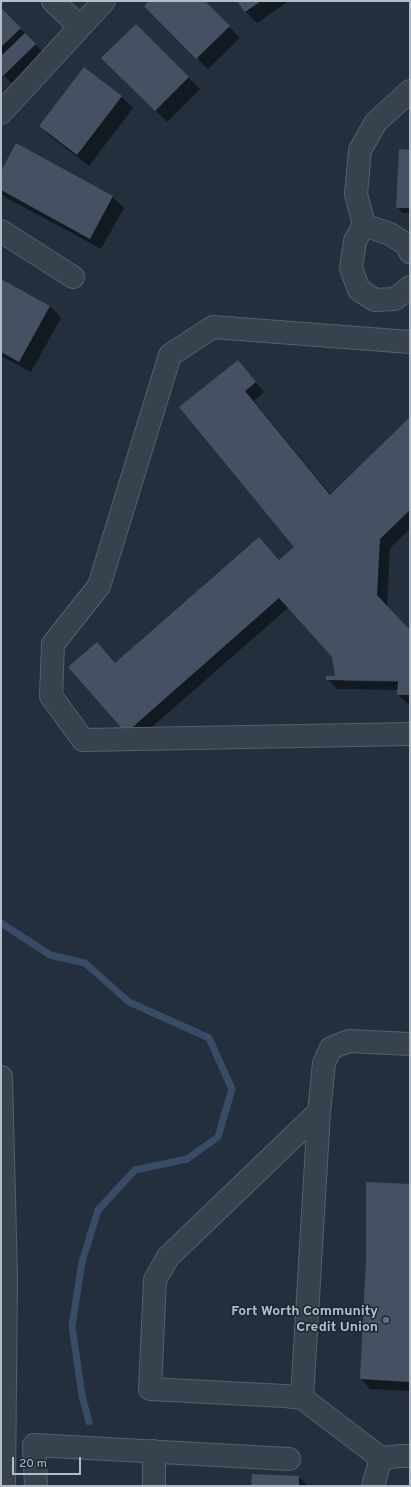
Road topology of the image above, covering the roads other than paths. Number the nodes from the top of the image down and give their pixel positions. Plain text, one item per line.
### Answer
1 (53, 1) edge
2 (104, 1) edge
3 (80, 27) junction
4 (410, 90) edge
5 (1, 113) edge
6 (364, 225) junction
7 (1, 230) edge
8 (410, 252) edge
9 (73, 277) dead end
10 (410, 287) edge
11 (410, 342) edge
12 (410, 734) edge
13 (410, 1044) edge
14 (1, 1076) edge
15 (319, 1112) junction
16 (4, 1277) edge
17 (302, 1398) junction
18 (2, 1440) edge
19 (154, 1451) junction
20 (410, 1456) edge
21 (381, 1458) junction
22 (289, 1459) dead end
23 (4, 1486) edge
24 (36, 1486) edge
25 (154, 1486) edge
26 (373, 1486) edge

1 - 3 street
2 - 3 street
3 - 5 street
4 - 6 street
6 - 8 street
6 - 10 street
7 - 9 street
11 - 12 street
13 - 15 street
14 - 16 street
15 - 17 street
15 - 17 street
16 - 18 street
17 - 21 street
18 - 23 street
19 - 22 street
19 - 24 street
19 - 25 street
20 - 21 street
21 - 26 street

